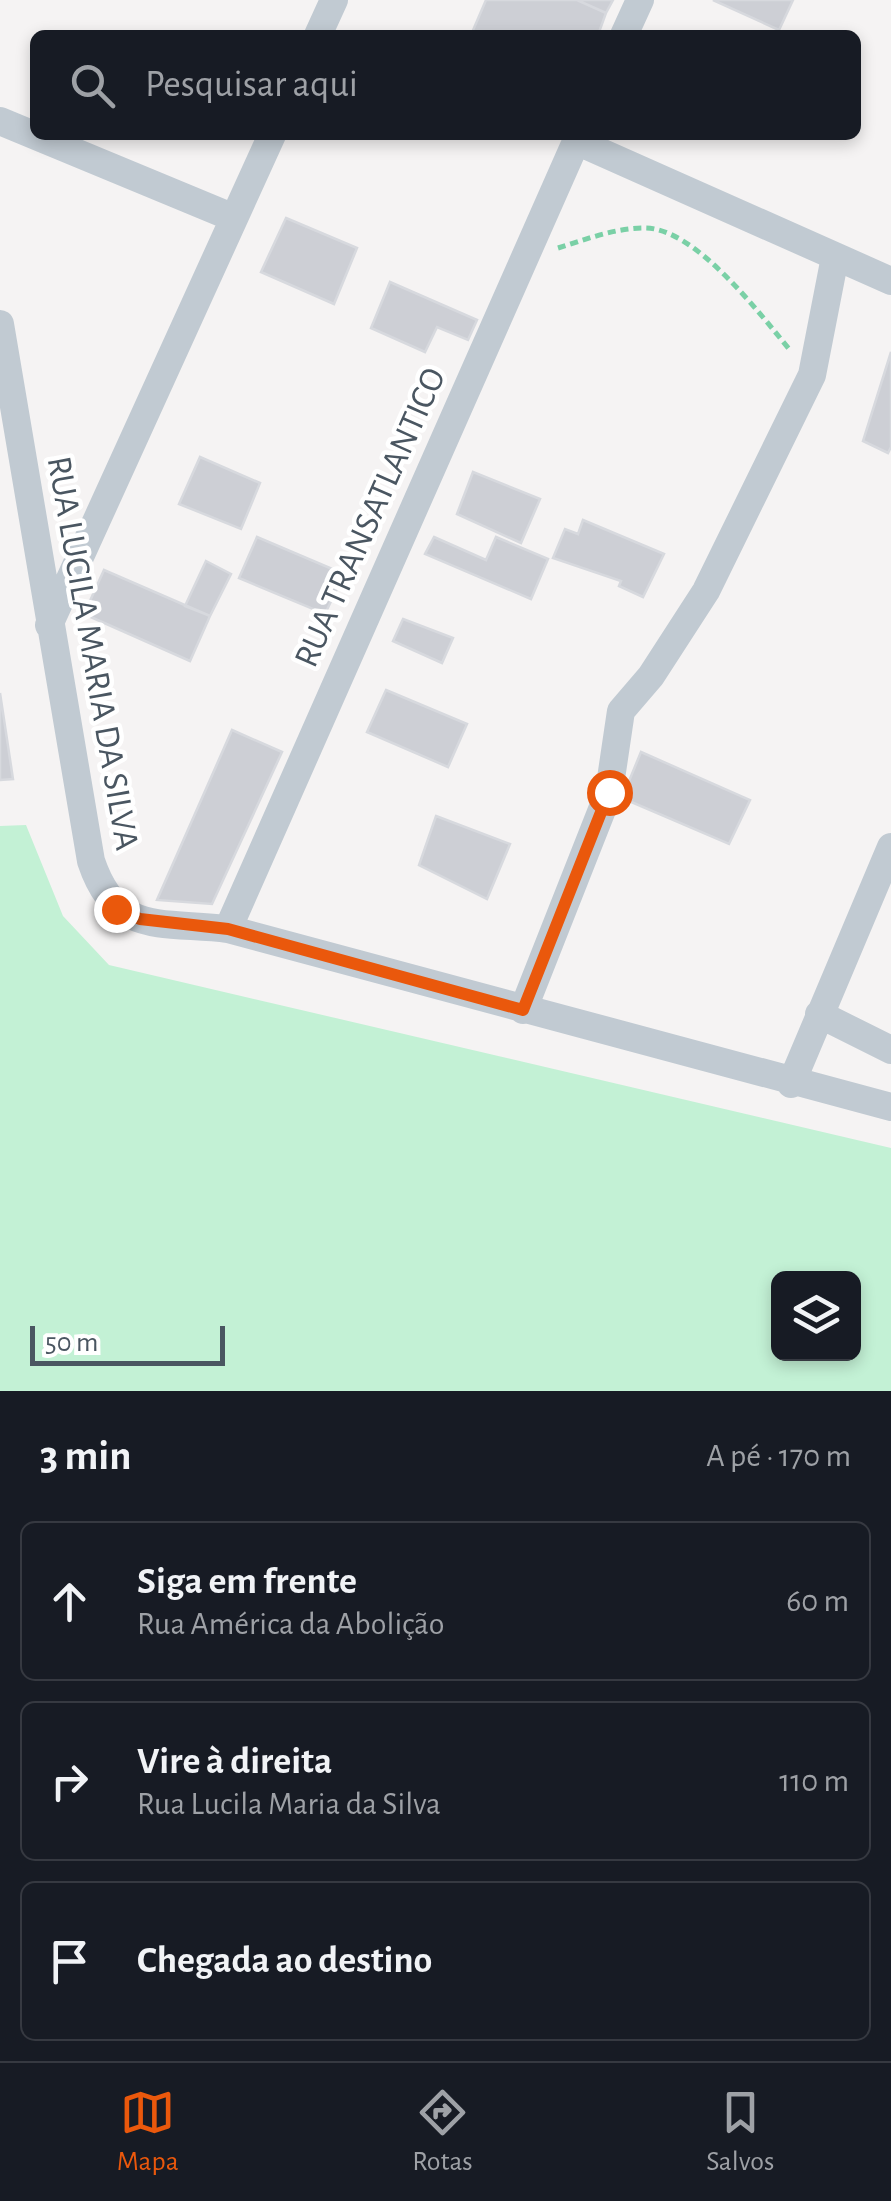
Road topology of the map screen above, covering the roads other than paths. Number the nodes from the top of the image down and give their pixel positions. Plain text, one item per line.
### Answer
1 (334, 0) edge
2 (640, 0) edge
3 (320, 30) edge
4 (626, 30) edge
5 (0, 121) edge
6 (30, 133) edge
7 (46, 140) edge
8 (270, 140) edge
9 (577, 140) edge
10 (582, 140) edge
11 (234, 218) junction
12 (836, 257) junction
13 (891, 281) edge
14 (0, 324) edge
15 (48, 625) junction
16 (891, 847) edge
17 (228, 929) junction
18 (523, 1010) junction
19 (819, 1014) junction
20 (891, 1050) edge
21 (791, 1084) junction
22 (891, 1107) edge

1 - 3 street
2 - 4 street
5 - 6 street
7 - 11 street
8 - 11 street
9 - 17 street, RUA TRANSATLANTICO
10 - 12 street
11 - 15 street
12 - 13 street
12 - 18 street
14 - 15 street, RUA LUCILA MARIA DA SILVA
15 - 17 street, RUA LUCILA MARIA DA SILVA
16 - 19 street
17 - 18 street, RUA LUCILA MARIA DA SILVA
18 - 21 street, RUA LUCILA MARIA DA SILVA
19 - 20 street
19 - 21 street
21 - 22 street, RUA LUCILA MARIA DA SILVA

